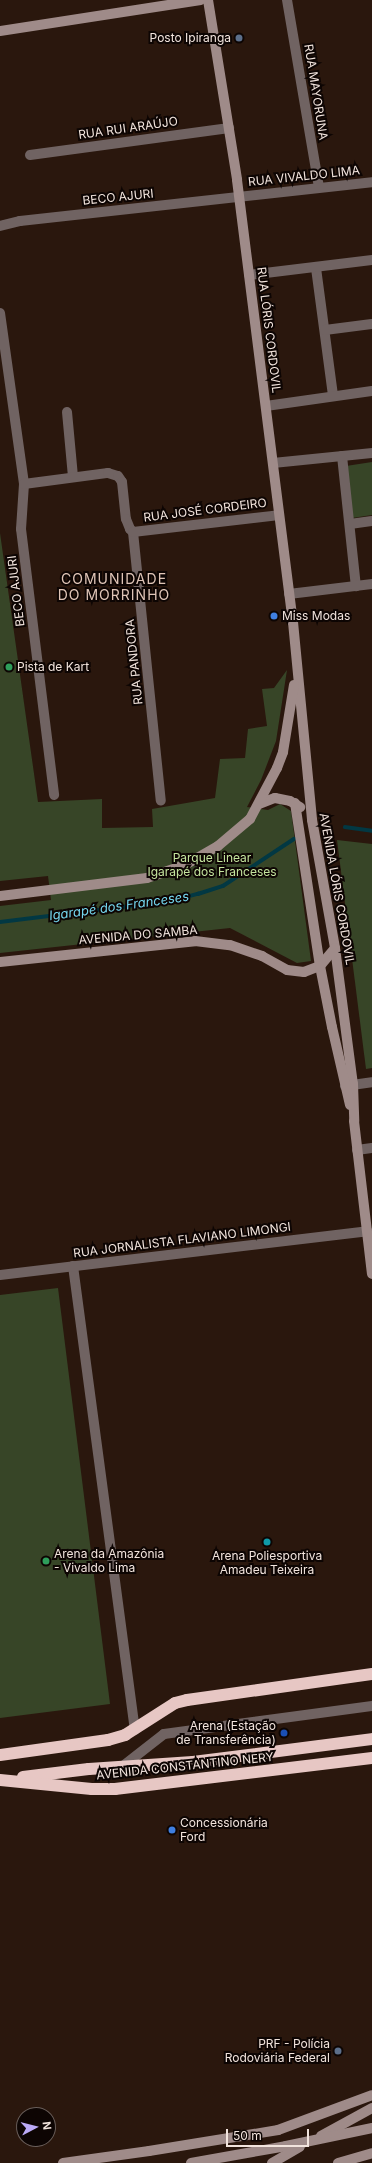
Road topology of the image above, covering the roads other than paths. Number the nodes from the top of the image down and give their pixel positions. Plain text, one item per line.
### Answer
1 (201, 0) edge
2 (208, 0) edge
3 (287, 0) edge
4 (0, 29) edge
5 (230, 128) junction
6 (30, 154) dead end
7 (372, 182) edge
8 (318, 187) junction
9 (239, 197) junction
10 (0, 226) edge
11 (372, 260) edge
12 (316, 268) junction
13 (249, 275) junction
14 (0, 313) edge
15 (372, 324) edge
16 (325, 330) junction
17 (372, 391) edge
18 (333, 396) junction
19 (266, 406) junction
20 (67, 412) dead end
21 (372, 452) edge
22 (342, 456) junction
23 (273, 463) junction
24 (73, 477) junction
25 (24, 484) junction
26 (279, 514) junction
27 (372, 521) edge
28 (350, 524) junction
29 (133, 532) junction
30 (372, 584) edge
31 (356, 586) junction
32 (289, 594) junction
33 (297, 665) junction
34 (54, 795) dead end
35 (161, 801) dead end
36 (295, 803) junction
37 (259, 804) junction
38 (312, 820) junction
39 (0, 896) edge
40 (335, 948) junction
41 (0, 962) edge
42 (320, 966) junction
43 (372, 1082) edge
44 (349, 1085) junction
45 (372, 1148) edge
46 (357, 1150) junction
47 (368, 1210) edge
48 (367, 1231) junction
49 (73, 1266) junction
50 (372, 1270) edge
51 (0, 1275) edge
52 (372, 1674) edge
53 (372, 1706) edge
54 (135, 1730) junction
55 (372, 1740) edge
56 (0, 1755) edge
57 (372, 1758) edge
58 (123, 1766) junction
59 (0, 1780) edge
60 (372, 2095) edge
61 (372, 2108) edge
62 (372, 2128) edge
63 (372, 2153) edge
64 (63, 2163) edge
65 (191, 2163) edge
66 (272, 2163) edge
67 (338, 2163) edge

1 - 4 street
2 - 5 street, RUA LÓRIS CORDOVIL
3 - 8 street, RUA MAYORUNA
5 - 6 street, RUA RUI ARAÚJO
5 - 9 street, RUA LÓRIS CORDOVIL
7 - 8 street, RUA VIVALDO LIMA
8 - 9 street, RUA VIVALDO LIMA
9 - 10 street, BECO AJURI
9 - 13 street, RUA LÓRIS CORDOVIL
11 - 12 street
12 - 13 street
12 - 16 street
13 - 19 street, RUA LÓRIS CORDOVIL
14 - 25 street, BECO AJURI
15 - 16 street
16 - 18 street
17 - 18 street
18 - 19 street
19 - 23 street, RUA LÓRIS CORDOVIL
20 - 24 street
21 - 22 street
22 - 23 street
22 - 28 street
23 - 26 street, RUA LÓRIS CORDOVIL
24 - 25 street, RUA PANDORA
24 - 29 street, RUA PANDORA
25 - 34 street, BECO AJURI
26 - 29 street, RUA JOSÉ CORDEIRO
26 - 32 street, RUA LÓRIS CORDOVIL
27 - 28 street
28 - 31 street
29 - 35 street, RUA PANDORA
30 - 31 street
31 - 32 street
32 - 33 street, RUA LÓRIS CORDOVIL
33 - 37 street
33 - 38 street, AVENIDA LÓRIS CORDOVIL
36 - 37 street
36 - 38 street
36 - 42 street, AVENIDA LÓRIS CORDOVIL
37 - 39 street
38 - 40 street, AVENIDA LÓRIS CORDOVIL
40 - 42 street
40 - 44 street, AVENIDA LÓRIS CORDOVIL
41 - 42 street, AVENIDA DO SAMBA
42 - 44 street, AVENIDA LÓRIS CORDOVIL
43 - 44 street
44 - 46 street, AVENIDA LÓRIS CORDOVIL
45 - 46 street
46 - 47 street, AVENIDA LÓRIS CORDOVIL
47 - 48 street, AVENIDA LÓRIS CORDOVIL
48 - 49 street, RUA JORNALISTA FLAVIANO LIMONGI
48 - 50 street, AVENIDA LÓRIS CORDOVIL
49 - 51 street, RUA JORNALISTA FLAVIANO LIMONGI
49 - 54 street
52 - 54 highway
53 - 58 street
54 - 56 highway
55 - 58 highway
57 - 59 highway, AVENIDA CONSTANTINO NERY
58 - 59 highway
60 - 64 street
61 - 66 street
62 - 65 street
63 - 67 street

